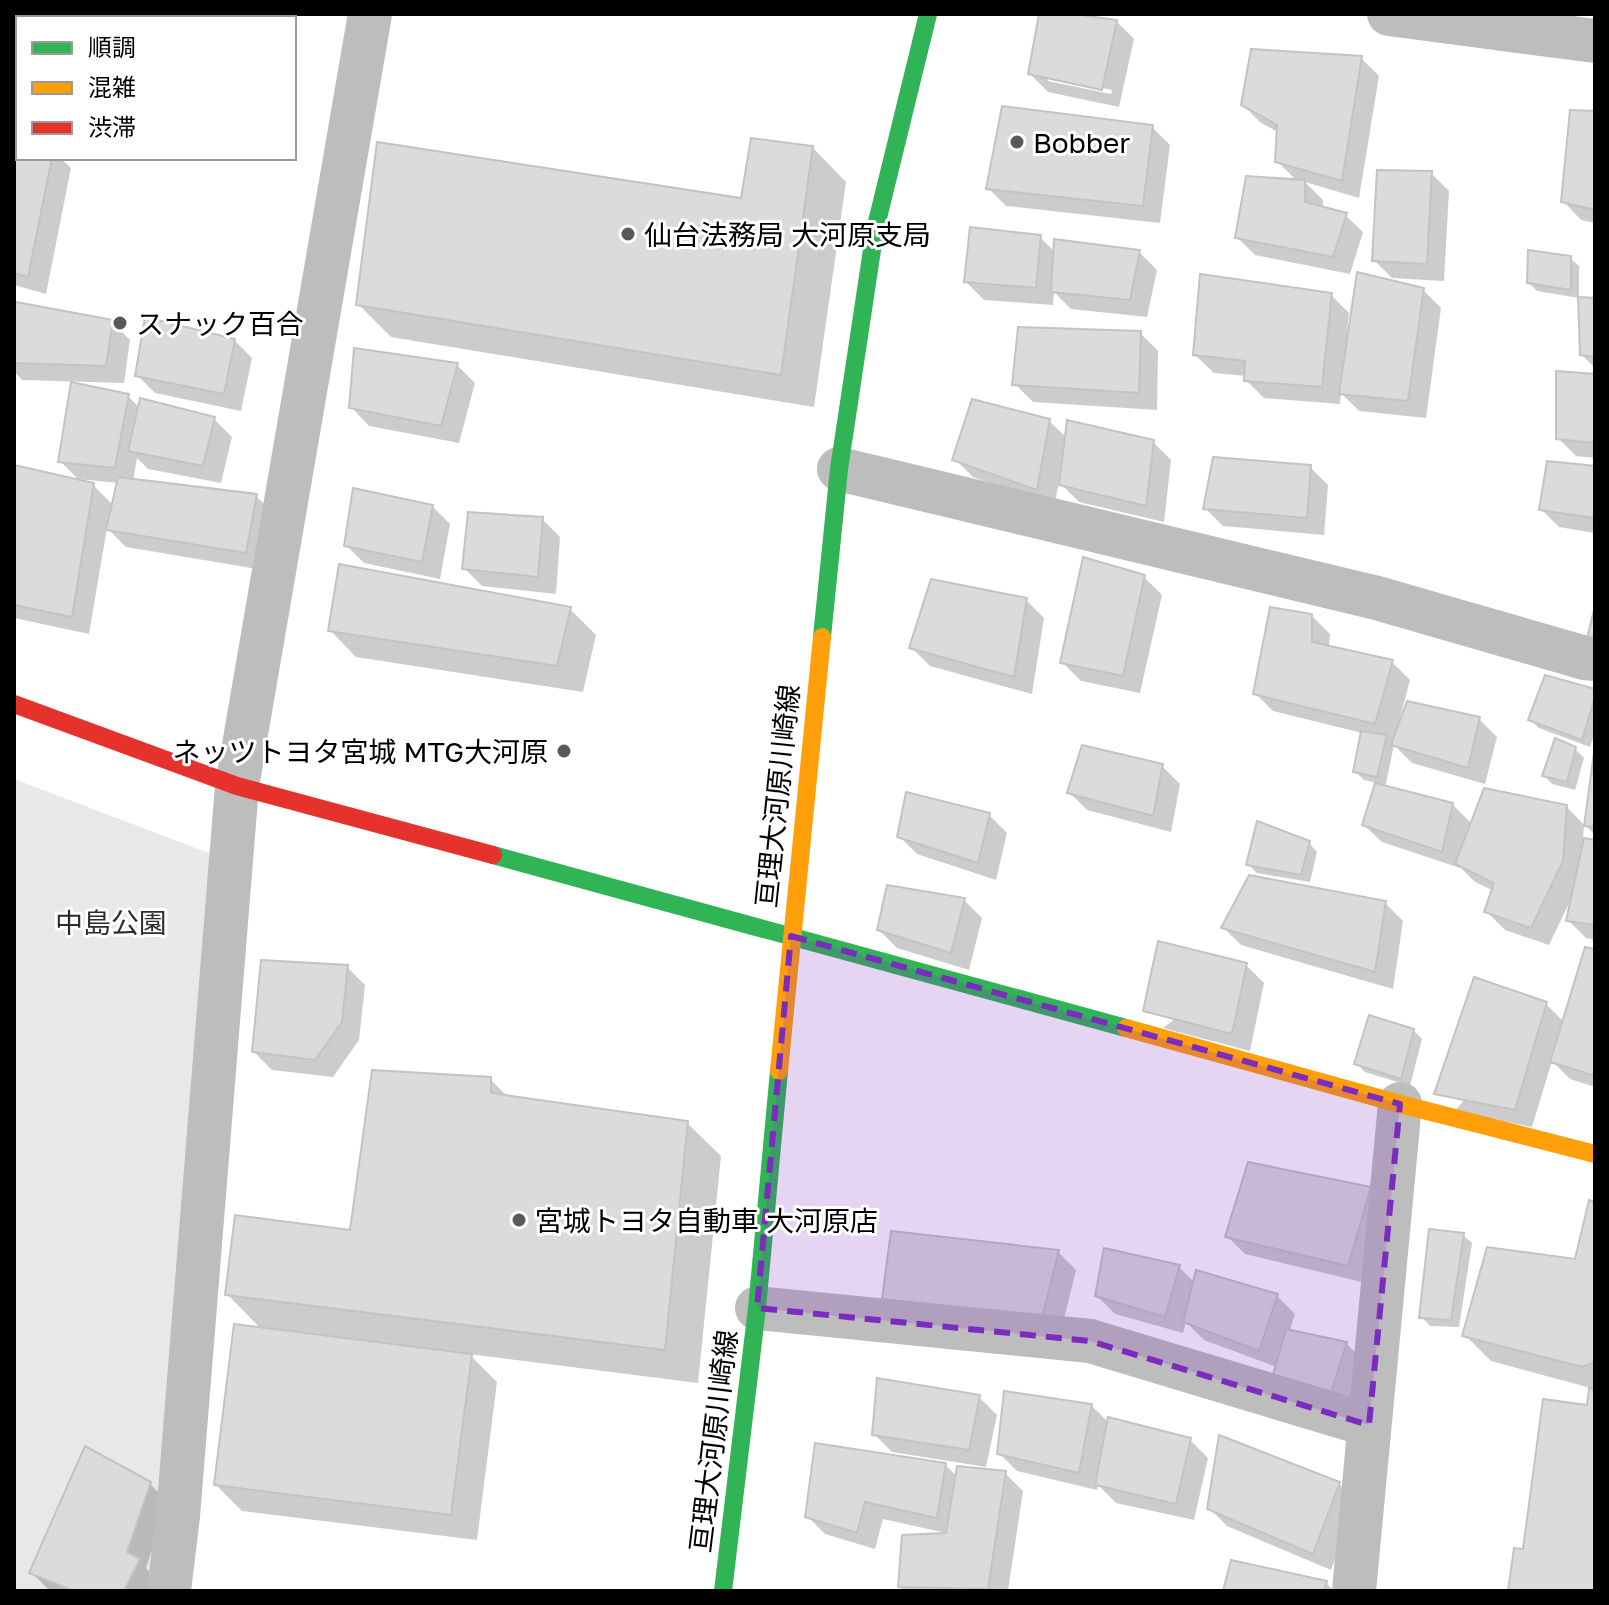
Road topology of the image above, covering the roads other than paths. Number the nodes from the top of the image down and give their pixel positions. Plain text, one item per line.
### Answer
1 (370, 14) edge
2 (928, 14) edge
3 (1389, 14) edge
4 (1595, 41) edge
5 (839, 469) junction
6 (1595, 659) edge
7 (14, 704) edge
8 (237, 786) junction
9 (791, 936) junction
10 (1400, 1104) junction
11 (1595, 1154) edge
12 (757, 1308) junction
13 (1369, 1425) junction
14 (169, 1591) edge
15 (723, 1591) edge
16 (1354, 1591) edge

1 - 8 street
2 - 5 street, 亘理大河原川崎線
3 - 4 street
5 - 6 street
5 - 9 street, 亘理大河原川崎線
7 - 8 street
8 - 9 street
8 - 14 street
9 - 10 street
9 - 12 street, 亘理大河原川崎線
10 - 11 street
10 - 13 street
12 - 13 street
12 - 15 street, 亘理大河原川崎線
13 - 16 street

